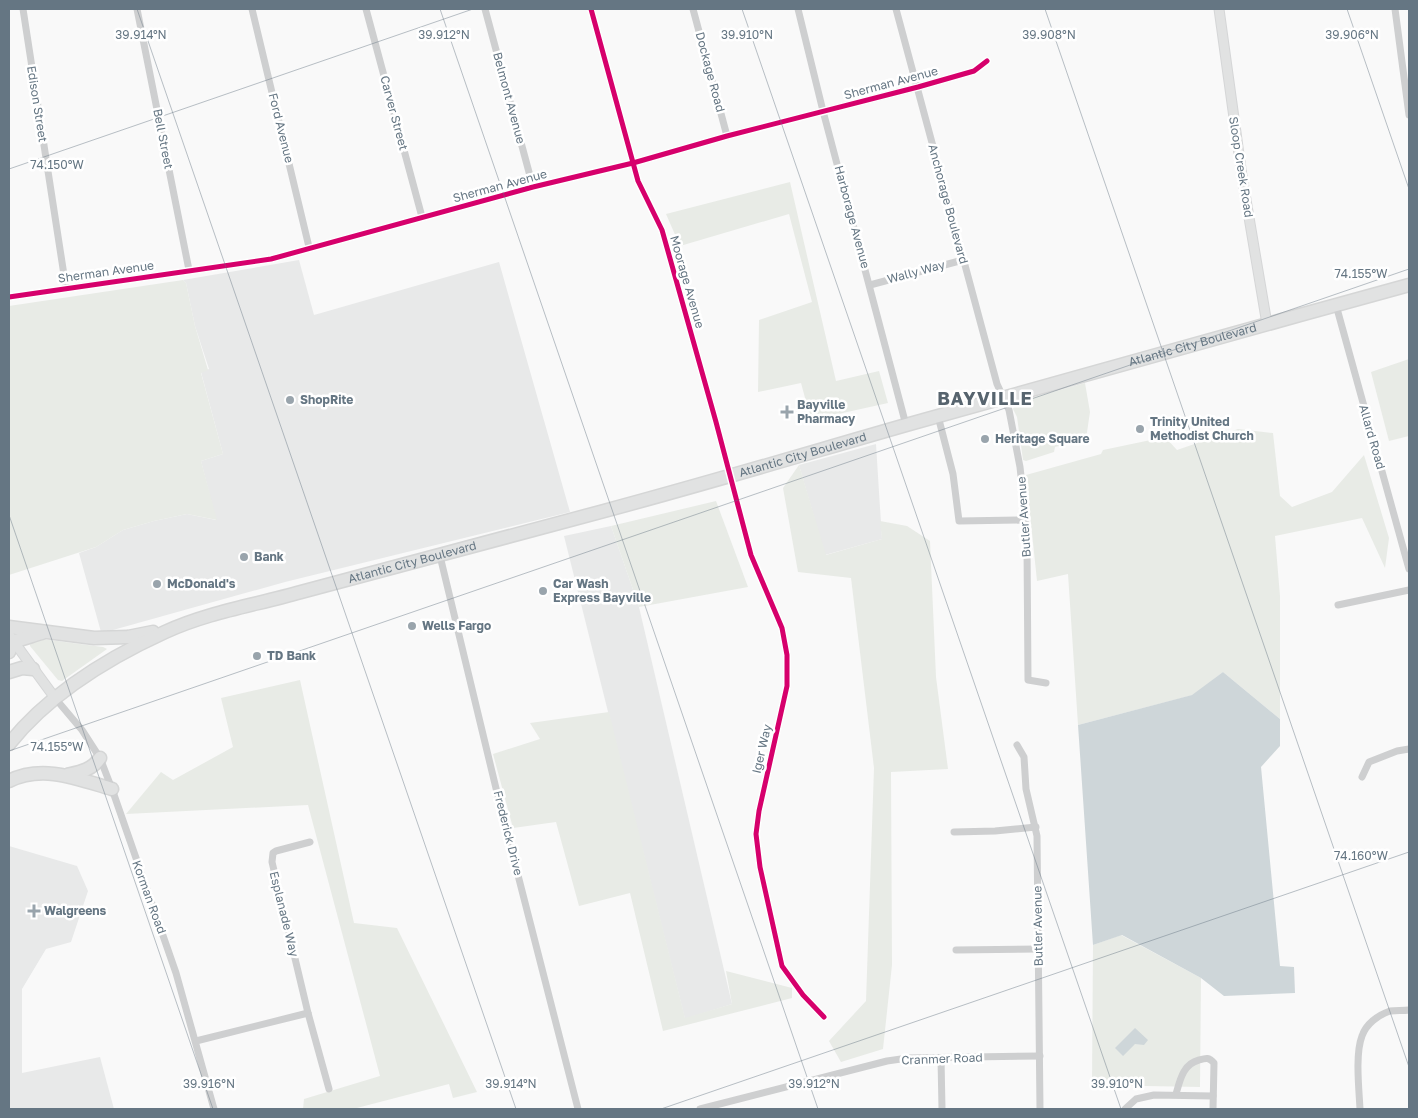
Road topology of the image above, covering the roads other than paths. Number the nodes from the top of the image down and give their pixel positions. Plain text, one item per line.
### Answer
1 (22, 9) edge
2 (137, 9) edge
3 (252, 9) edge
4 (366, 9) edge
5 (485, 9) edge
6 (591, 9) edge
7 (693, 9) edge
8 (798, 9) edge
9 (896, 9) edge
10 (1218, 9) edge
11 (1395, 9) edge
12 (987, 61) dead end
13 (1406, 70) edge
14 (918, 87) junction
15 (823, 111) junction
16 (1409, 115) edge
17 (727, 136) junction
18 (633, 163) junction
19 (534, 187) junction
20 (422, 217) junction
21 (310, 247) junction
22 (963, 260) junction
23 (190, 270) junction
24 (870, 285) junction
25 (1409, 285) edge
26 (66, 288) junction
27 (9, 297) edge
28 (1336, 305) junction
29 (1267, 324) junction
30 (1003, 398) junction
31 (938, 416) junction
32 (906, 425) junction
33 (730, 477) junction
34 (1025, 520) junction
35 (440, 556) junction
36 (1409, 569) edge
37 (1409, 590) edge
38 (1338, 605) dead end
39 (9, 627) edge
40 (168, 630) junction
41 (47, 632) junction
42 (10, 643) edge
43 (33, 669) junction
44 (9, 672) edge
45 (1046, 683) dead end
46 (56, 698) junction
47 (9, 744) edge
48 (1017, 745) dead end
49 (1409, 748) edge
50 (100, 758) junction
51 (67, 775) junction
52 (1362, 777) dead end
53 (9, 781) edge
54 (112, 789) junction
55 (1036, 826) junction
56 (954, 832) dead end
57 (310, 842) dead end
58 (1038, 949) junction
59 (956, 950) dead end
60 (1409, 1010) edge
61 (308, 1013) junction
62 (824, 1017) dead end
63 (196, 1041) junction
64 (1040, 1056) junction
65 (941, 1058) junction
66 (329, 1089) dead end
67 (1176, 1094) junction
68 (1213, 1096) junction
69 (214, 1109) edge
70 (578, 1109) edge
71 (700, 1109) edge
72 (942, 1109) edge
73 (1040, 1109) edge
74 (1125, 1109) edge
75 (1213, 1109) edge
76 (1360, 1109) edge

1 - 26 street, Edison Street
2 - 23 street, Bell Street
3 - 21 street, Ford Avenue
4 - 20 street, Carver Street
5 - 19 street, Belmont Avenue
6 - 18 street, Moorage Avenue
7 - 17 street, Dockage Road
8 - 15 street, Harborage Avenue
9 - 14 street, Anchorage Boulevard
10 - 29 street, Sloop Creek Road
11 - 13 street
12 - 14 street, Sherman Avenue
13 - 16 street
14 - 15 street, Sherman Avenue
14 - 22 street, Anchorage Boulevard
15 - 17 street, Sherman Avenue
15 - 24 street, Harborage Avenue
17 - 18 street, Sherman Avenue
18 - 19 street, Sherman Avenue
18 - 33 street, Moorage Avenue
19 - 20 street, Sherman Avenue
20 - 21 street, Sherman Avenue
21 - 23 street, Sherman Avenue
22 - 24 street, Wally Way
22 - 30 street, Anchorage Boulevard
23 - 26 street, Sherman Avenue
24 - 32 street, Harborage Avenue
25 - 28 highway, Atlantic City Boulevard
26 - 27 street, Sherman Avenue
28 - 29 highway, Atlantic City Boulevard
28 - 36 street, Allard Road
29 - 30 highway, Atlantic City Boulevard
30 - 31 highway, Atlantic City Boulevard
30 - 34 street, Butler Avenue
31 - 32 highway, Atlantic City Boulevard
31 - 34 street
32 - 33 highway, Atlantic City Boulevard
33 - 35 highway, Atlantic City Boulevard
33 - 62 street, Iger Way
34 - 45 street, Butler Avenue
35 - 40 highway, Atlantic City Boulevard
35 - 70 street, Frederick Drive
37 - 38 street
39 - 41 highway
40 - 41 highway
40 - 46 highway
41 - 42 highway
42 - 43 street
43 - 44 highway
43 - 46 street
46 - 47 highway
46 - 50 street, Korman Road
48 - 55 street, Butler Avenue
49 - 52 street
50 - 51 highway
50 - 54 street, Korman Road
51 - 53 highway
51 - 54 highway
54 - 63 street, Korman Road
55 - 56 street
55 - 58 street, Butler Avenue
57 - 61 street, Esplanade Way
58 - 59 street
58 - 64 street, Butler Avenue
60 - 76 street
61 - 63 street
61 - 66 street, Esplanade Way
63 - 69 street, Korman Road
64 - 65 street, Cranmer Road
64 - 73 street, Butler Avenue
65 - 71 street, Cranmer Road
65 - 72 street
67 - 68 street
67 - 68 street
67 - 74 street
68 - 75 street

